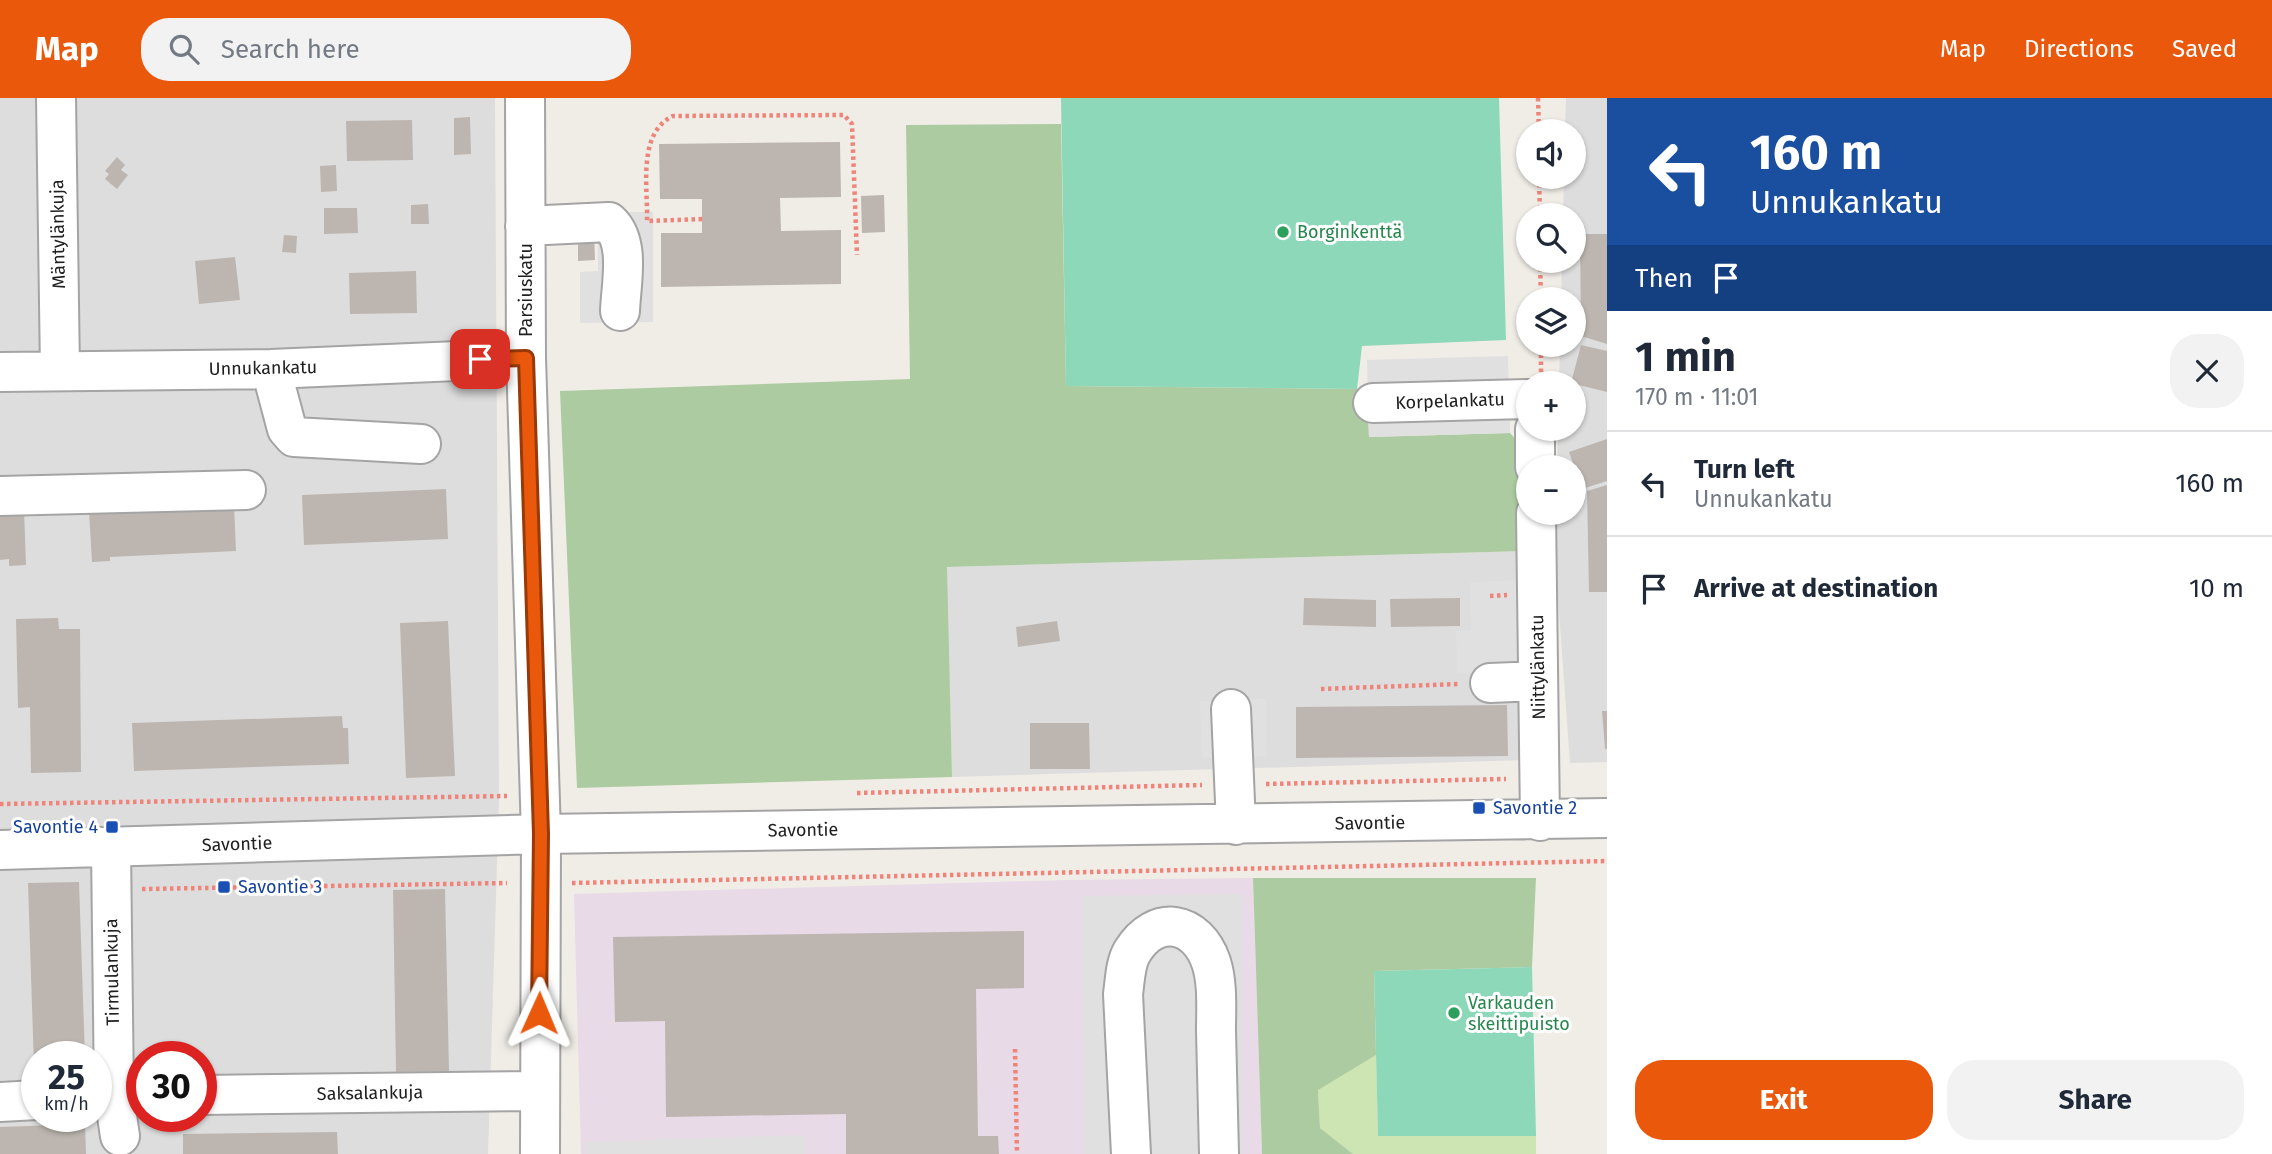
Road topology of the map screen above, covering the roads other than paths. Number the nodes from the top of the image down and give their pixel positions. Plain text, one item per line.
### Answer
1 (56, 98) edge
2 (525, 98) edge
3 (525, 226) junction
4 (620, 311) dead end
5 (526, 358) junction
6 (271, 369) junction
7 (60, 371) junction
8 (0, 372) edge
9 (1516, 389) edge
10 (1373, 403) dead end
11 (421, 444) dead end
12 (246, 490) dead end
13 (0, 496) edge
14 (1536, 525) edge
15 (1538, 681) junction
16 (1490, 682) road end
17 (1231, 709) dead end
18 (1607, 818) edge
19 (1540, 821) junction
20 (1236, 825) junction
21 (541, 834) junction
22 (0, 850) edge
23 (111, 866) junction
24 (539, 1091) junction
25 (217, 1095) edge
26 (117, 1096) edge
27 (21, 1101) edge
28 (0, 1102) edge
29 (120, 1136) dead end
30 (540, 1154) edge
31 (1131, 1154) edge
32 (1219, 1154) edge

1 - 7 street, Mäntylänkuja
2 - 3 street, Parsiuskatu
3 - 4 street
3 - 5 street, Parsiuskatu
5 - 6 street, Unnukankatu
5 - 21 street, Parsiuskatu
6 - 7 street, Unnukankatu
6 - 11 street
7 - 8 street, Unnukankatu
9 - 10 street, Korpelankatu
12 - 13 street
14 - 15 street, Niittylänkatu
15 - 16 street
15 - 19 street, Niittylänkatu
17 - 20 street
18 - 19 street, Savontie
19 - 20 street, Savontie
20 - 21 street, Savontie
21 - 23 street, Savontie
21 - 24 street, Parsiuskatu
22 - 23 street, Savontie
23 - 26 street, Tirmulankuja
24 - 25 street, Saksalankuja
24 - 30 street, Parsiuskatu
26 - 29 street, Tirmulankuja
27 - 28 street
31 - 32 street

